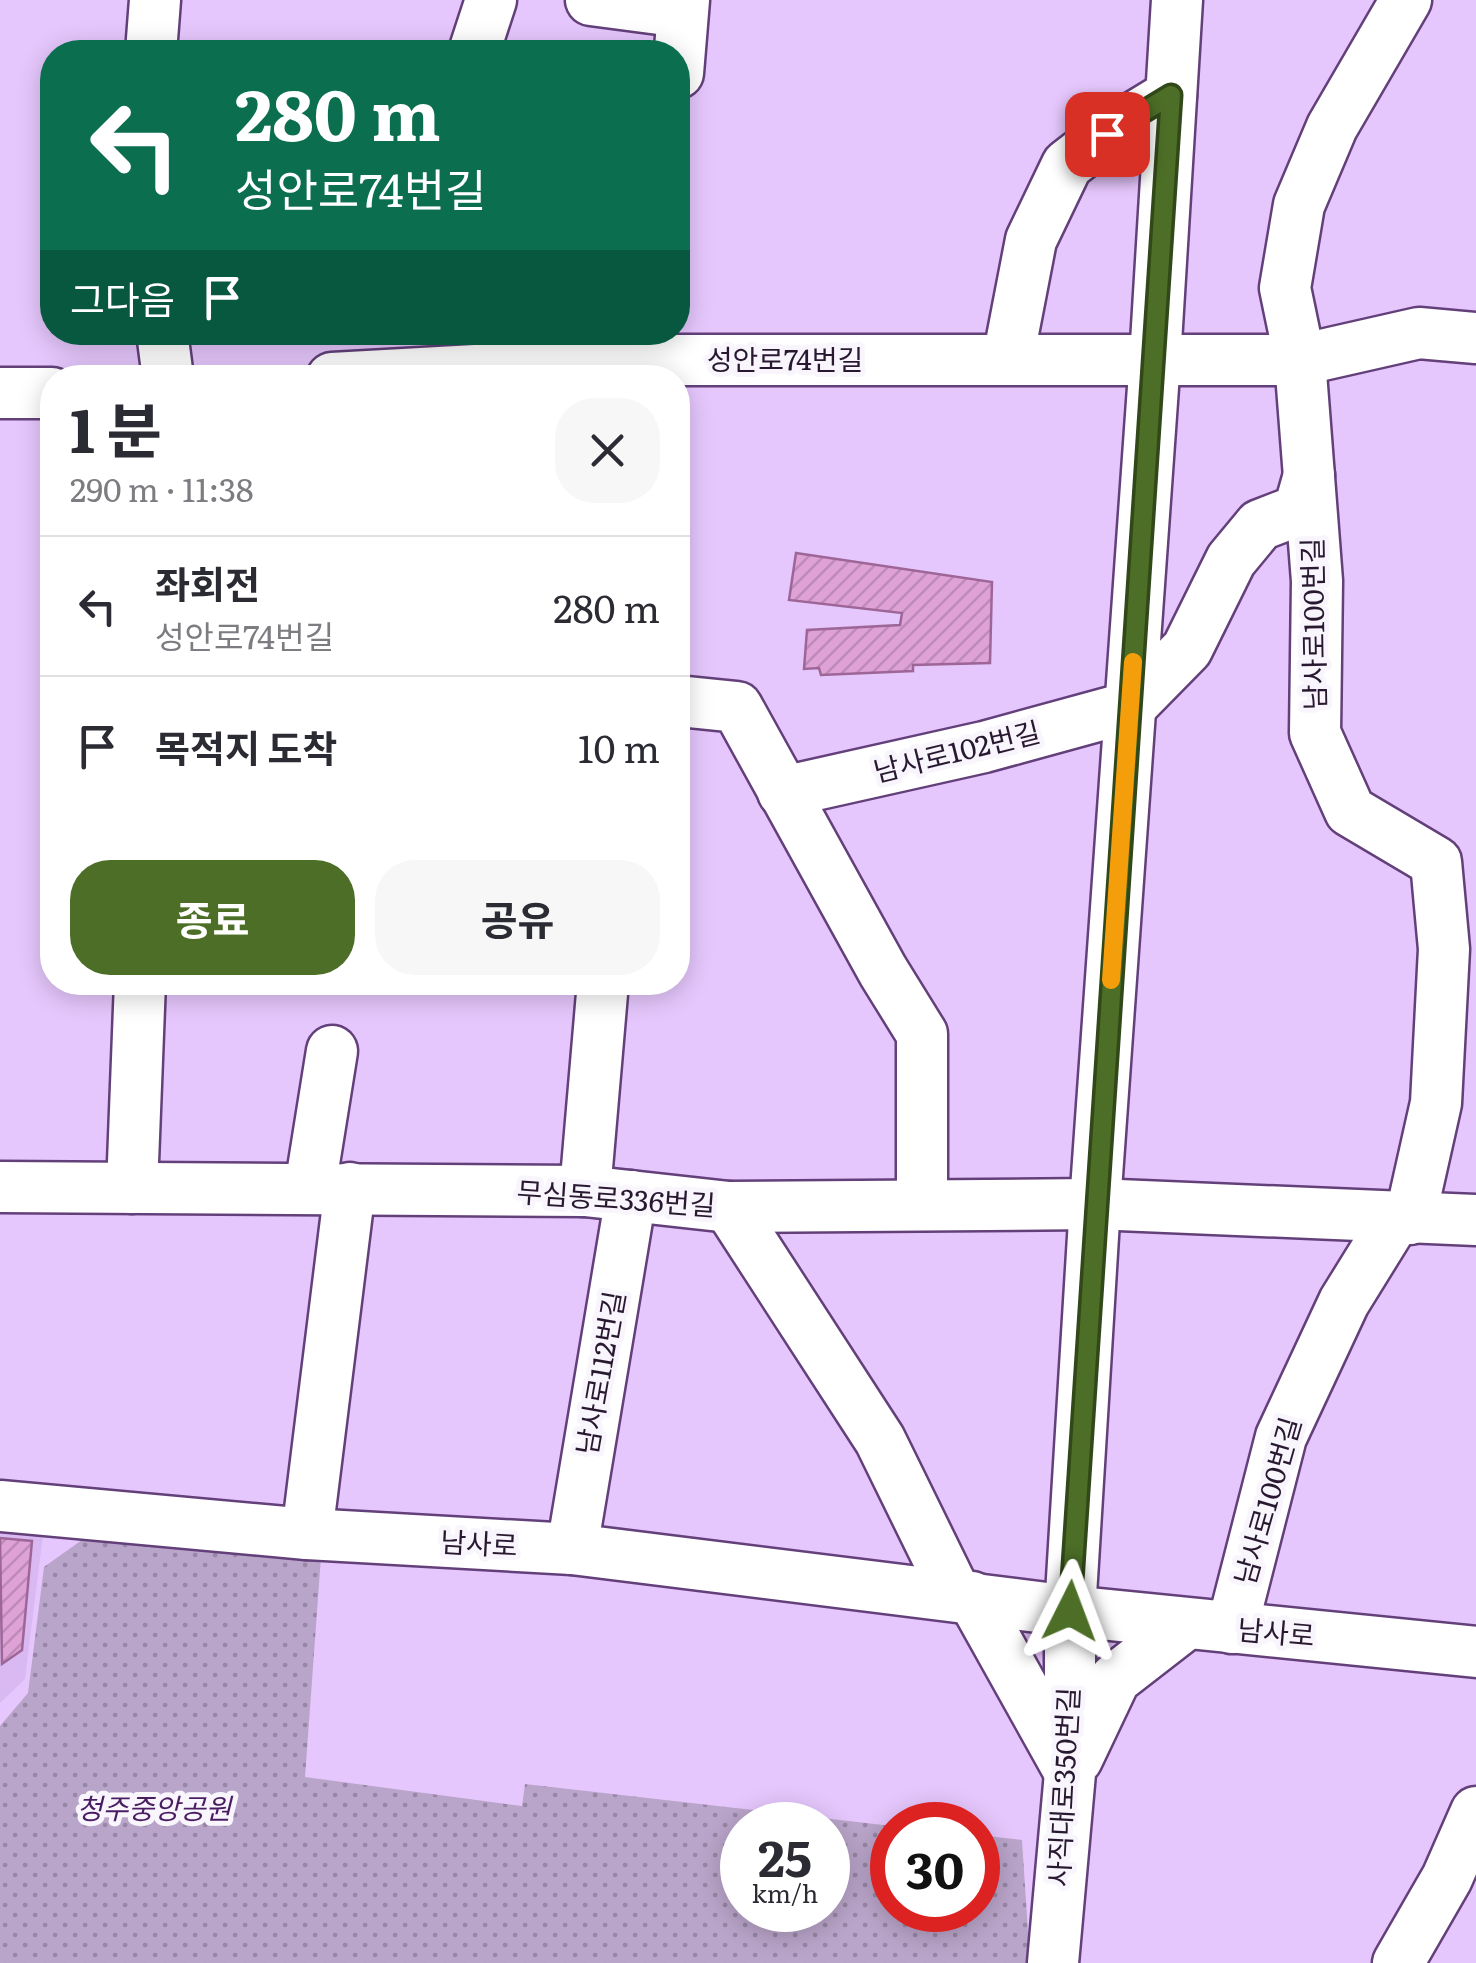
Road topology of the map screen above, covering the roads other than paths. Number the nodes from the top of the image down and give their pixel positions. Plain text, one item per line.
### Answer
1 (155, 0) edge
2 (490, 0) edge
3 (591, 0) edge
4 (1176, 0) edge
5 (1406, 0) edge
6 (683, 6) edge
7 (152, 40) edge
8 (478, 40) edge
9 (680, 40) edge
10 (1171, 95) junction
11 (1476, 338) edge
12 (656, 357) edge
13 (1008, 359) junction
14 (1155, 359) junction
15 (1300, 360) junction
16 (579, 365) edge
17 (0, 393) edge
18 (40, 393) edge
19 (1308, 475) junction
20 (690, 702) edge
21 (1130, 707) junction
22 (783, 792) junction
23 (139, 995) edge
24 (602, 995) edge
25 (332, 1051) dead end
26 (0, 1188) edge
27 (132, 1188) junction
28 (330, 1188) junction
29 (608, 1194) junction
30 (1095, 1204) junction
31 (922, 1205) junction
32 (729, 1207) junction
33 (1403, 1218) junction
34 (1476, 1220) edge
35 (0, 1506) edge
36 (307, 1534) junction
37 (572, 1549) junction
38 (964, 1596) junction
39 (1070, 1611) junction
40 (1209, 1626) junction
41 (1476, 1652) edge
42 (1070, 1773) junction
43 (1476, 1812) edge
44 (1461, 1883) edge
45 (1053, 1963) edge
46 (1398, 1963) edge

1 - 7 street
2 - 8 street
3 - 6 street
4 - 10 street
5 - 15 street, 남사로100번길
6 - 9 street
10 - 13 street
10 - 14 street
11 - 15 street, 성안로74번길
12 - 13 street, 성안로74번길
12 - 16 street, 성안로74번길
13 - 14 street, 성안로74번길
14 - 15 street, 성안로74번길
14 - 21 street
15 - 19 street, 남사로100번길
17 - 18 street
19 - 21 street
19 - 33 street, 남사로100번길
20 - 22 street
21 - 22 street, 남사로102번길
21 - 30 street
22 - 31 street
23 - 27 street
24 - 29 street, 남사로112번길
25 - 28 street
26 - 27 street, 무심동로336번길
27 - 28 street, 무심동로336번길
28 - 29 street, 무심동로336번길
28 - 36 street
29 - 32 street, 무심동로336번길
29 - 37 street, 남사로112번길
30 - 31 street, 무심동로336번길
30 - 33 street, 무심동로336번길
30 - 39 street
31 - 32 street, 무심동로336번길
32 - 38 street
33 - 34 street, 무심동로336번길
33 - 40 street, 남사로100번길
35 - 36 street, 남사로
36 - 37 street, 남사로
37 - 38 street, 남사로
38 - 39 street, 남사로
38 - 42 street
39 - 40 street, 남사로
39 - 42 street, 사직대로350번길
40 - 41 street, 남사로
40 - 42 street
42 - 45 street, 사직대로350번길
43 - 44 street
44 - 46 street

